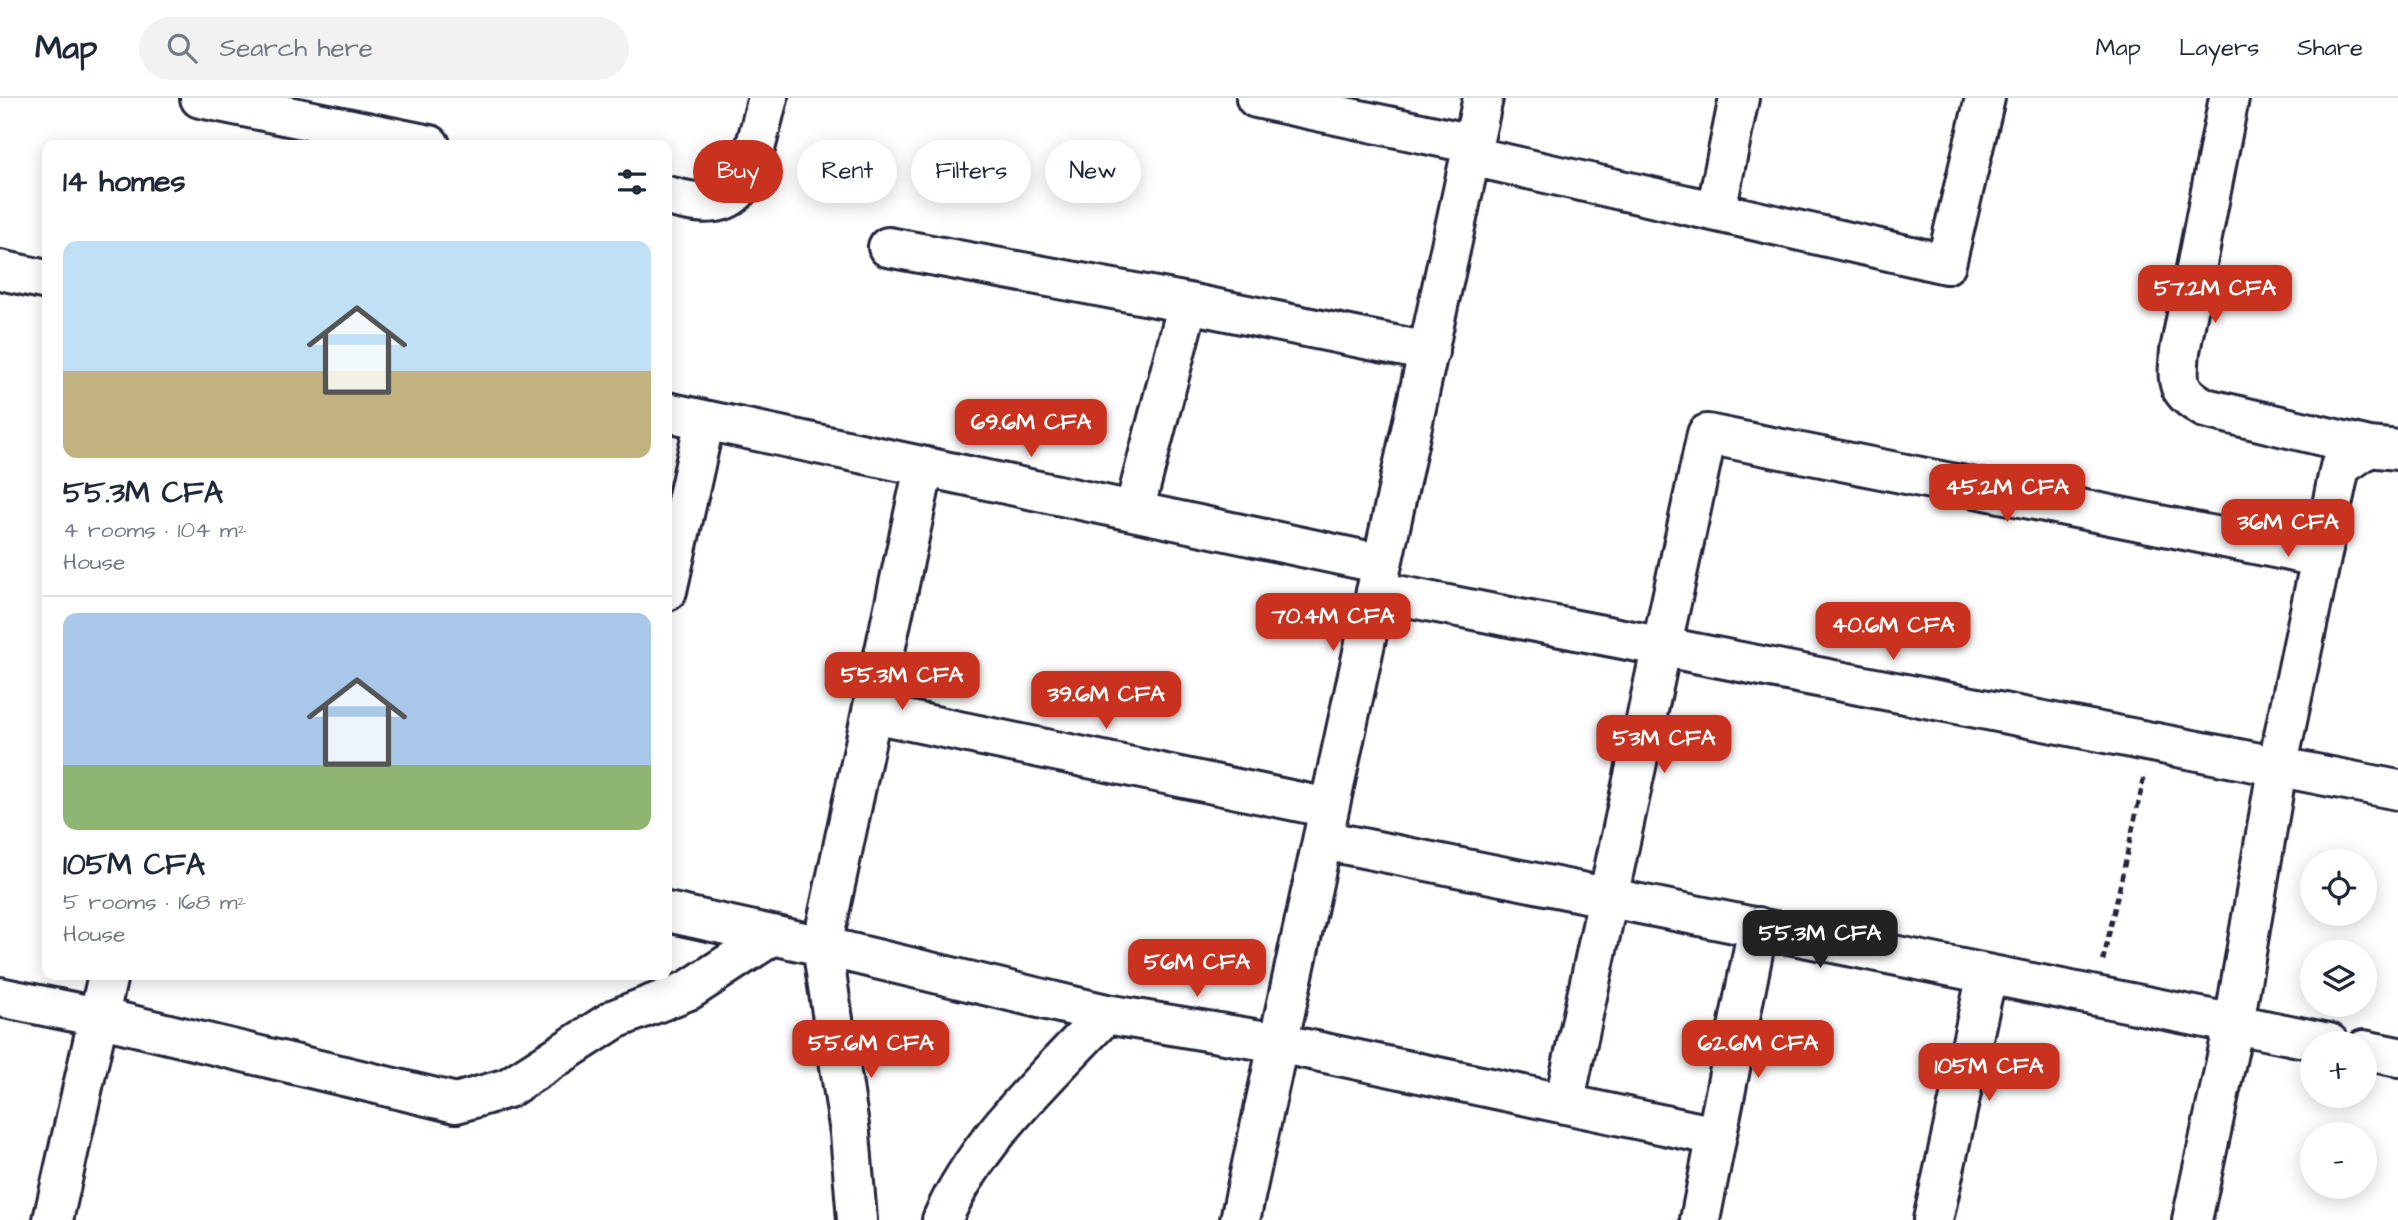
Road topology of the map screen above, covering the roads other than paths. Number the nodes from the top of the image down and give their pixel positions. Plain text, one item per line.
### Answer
1 (200, 98) edge
2 (768, 98) edge
3 (1256, 98) edge
4 (1483, 98) edge
5 (1739, 98) edge
6 (1985, 98) edge
7 (2229, 98) edge
8 (298, 120) edge
9 (404, 140) edge
10 (1472, 150) junction
11 (672, 197) edge
12 (1716, 211) junction
13 (888, 247) dead end
14 (0, 270) edge
15 (42, 280) edge
16 (1188, 303) junction
17 (1429, 352) junction
18 (672, 413) edge
19 (705, 420) junction
20 (2383, 449) edge
21 (924, 467) junction
22 (1133, 512) junction
23 (2319, 557) junction
24 (672, 568) edge
25 (1379, 578) junction
26 (1661, 647) junction
27 (872, 713) junction
28 (2277, 769) junction
29 (2398, 790) edge
30 (1326, 824) junction
31 (1608, 897) junction
32 (672, 913) edge
33 (1758, 928) junction
34 (773, 935) junction
35 (822, 946) junction
36 (1987, 974) junction
37 (107, 980) edge
38 (0, 997) edge
39 (1106, 1014) junction
40 (98, 1017) junction
41 (2234, 1024) junction
42 (2300, 1037) edge
43 (1278, 1043) junction
44 (2377, 1053) edge
45 (2398, 1057) edge
46 (1564, 1104) junction
47 (1716, 1136) junction
48 (54, 1220) edge
49 (856, 1220) edge
50 (942, 1220) edge
51 (1240, 1220) edge
52 (1700, 1220) edge
53 (1933, 1220) edge
54 (2192, 1220) edge

1 - 8 street
2 - 11 street
3 - 10 street
4 - 10 street
5 - 12 street
6 - 12 street
7 - 20 street
8 - 9 street
10 - 12 street
10 - 17 street
13 - 16 street
14 - 15 street
16 - 17 street
16 - 22 street
17 - 25 street
18 - 19 street
19 - 21 street
19 - 24 street
20 - 23 street
21 - 22 street
21 - 27 street
22 - 25 street
23 - 26 street
23 - 28 street
25 - 26 street
25 - 30 street
26 - 28 street
26 - 31 street
27 - 30 street
27 - 35 street
28 - 29 street
28 - 41 street
30 - 31 street
30 - 43 street
31 - 33 street
31 - 46 street
32 - 34 street
33 - 36 street
33 - 47 street
34 - 35 street
34 - 40 street
35 - 39 street
35 - 49 street
36 - 41 street
36 - 53 street
37 - 40 street
38 - 40 street
39 - 43 street
39 - 50 street
40 - 48 street
41 - 42 street
41 - 54 street
43 - 46 street
43 - 51 street
44 - 45 street
46 - 47 street
47 - 52 street

